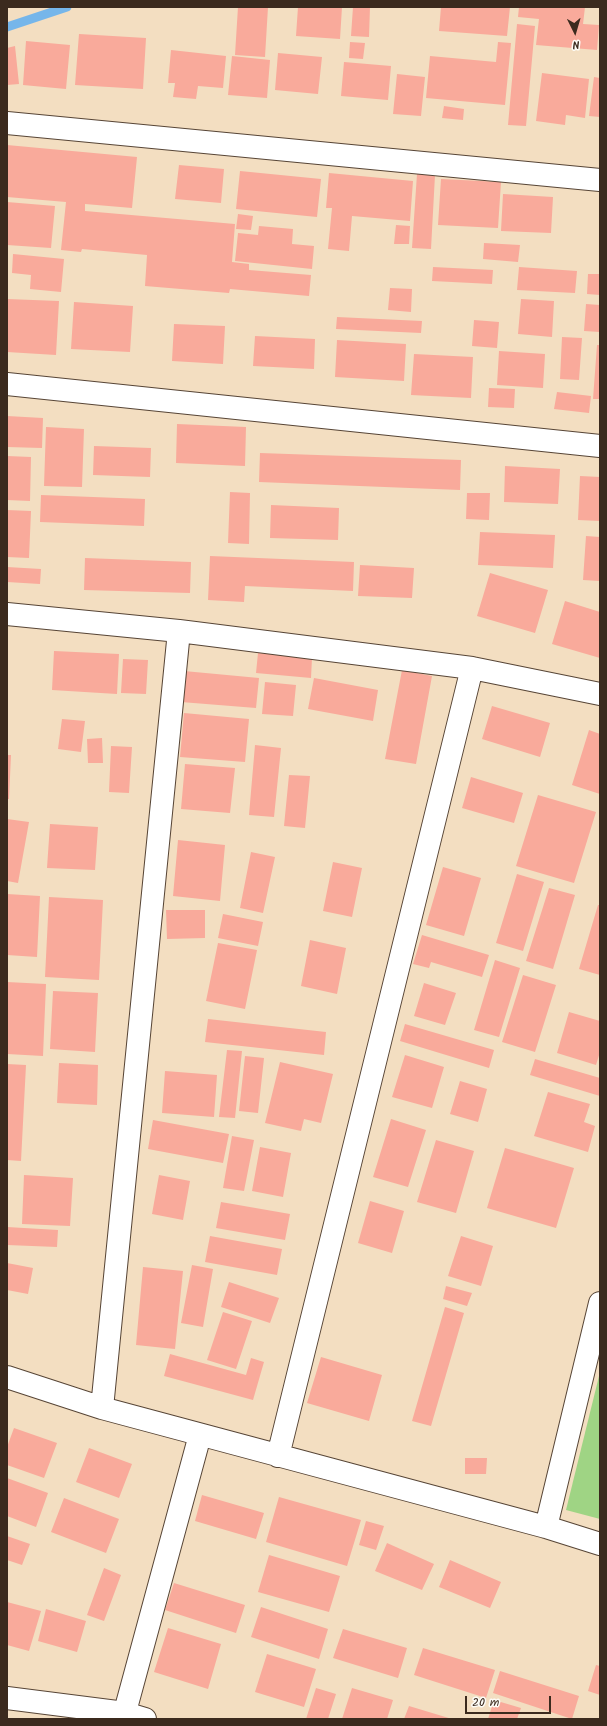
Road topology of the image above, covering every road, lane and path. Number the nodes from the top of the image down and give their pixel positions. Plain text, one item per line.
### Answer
1 (7, 123) edge
2 (600, 180) edge
3 (7, 384) edge
4 (600, 446) edge
5 (7, 614) edge
6 (179, 631) junction
7 (472, 668) junction
8 (600, 694) edge
9 (600, 1303) edge
10 (7, 1377) edge
11 (102, 1408) junction
12 (200, 1435) junction
13 (278, 1456) junction
14 (546, 1527) junction
15 (600, 1544) edge
16 (7, 1698) edge
17 (131, 1717) edge

1 - 2 street
3 - 4 street
5 - 6 street
6 - 7 street
6 - 11 street
7 - 8 street
7 - 13 street
9 - 14 street
10 - 11 street
11 - 12 street
12 - 13 street
12 - 17 street
13 - 14 street
14 - 15 street
16 - 17 street

